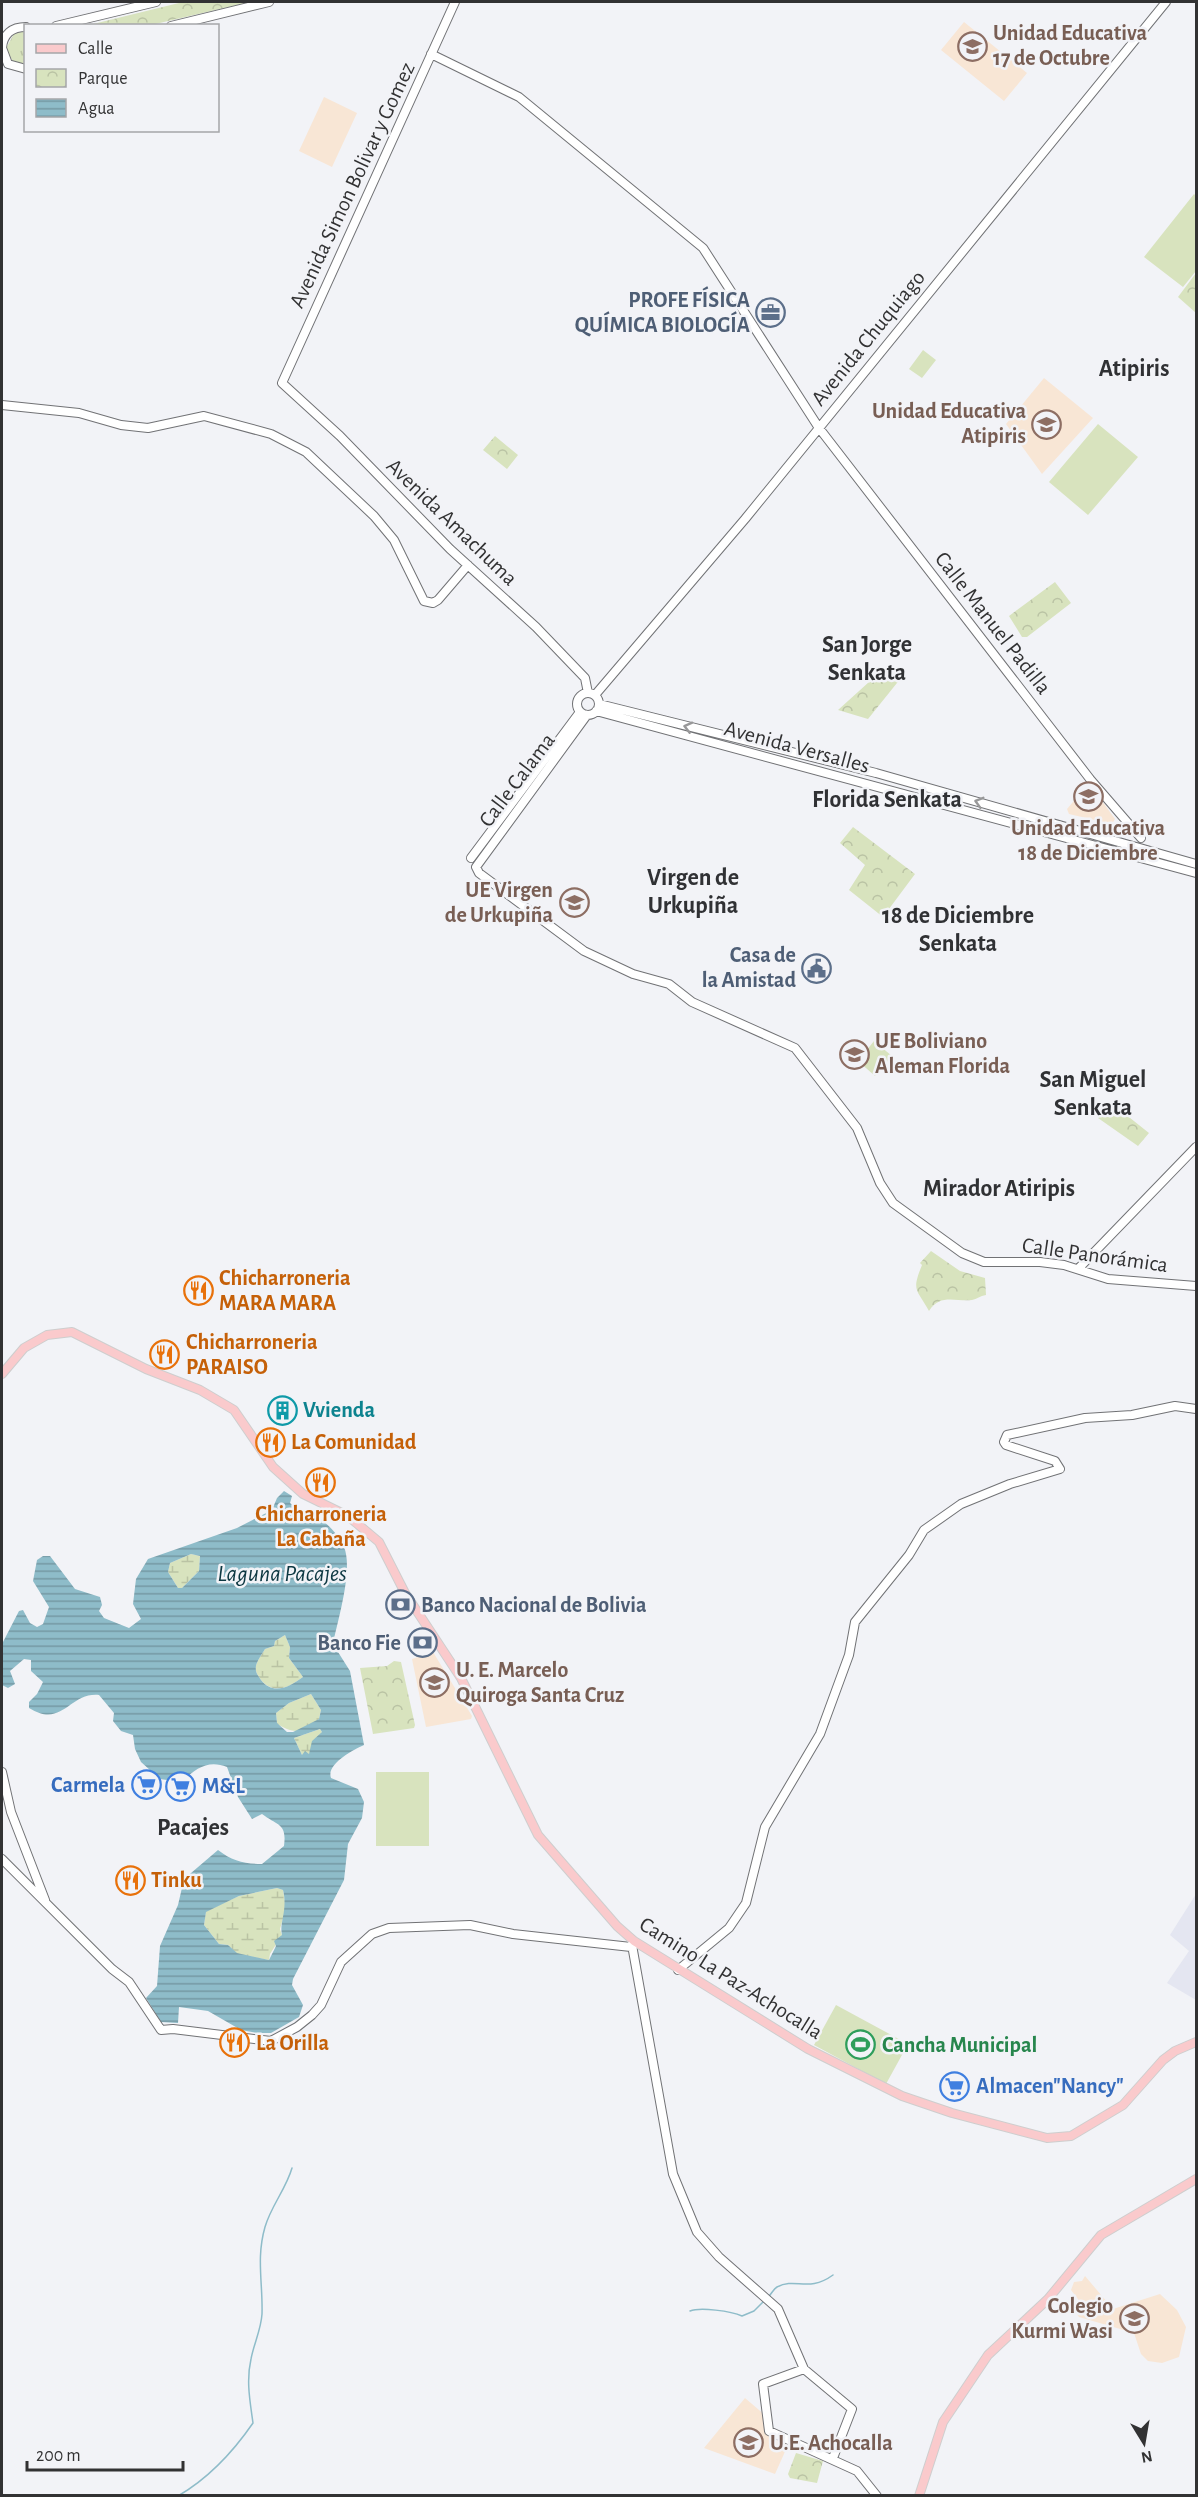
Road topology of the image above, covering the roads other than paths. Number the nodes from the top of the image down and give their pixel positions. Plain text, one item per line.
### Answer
1 (156, 2) edge
2 (269, 2) edge
3 (455, 2) edge
4 (1166, 2) edge
5 (2, 24) edge
6 (64, 24) edge
7 (179, 24) edge
8 (24, 27) edge
9 (11, 30) junction
10 (2, 48) edge
11 (431, 54) junction
12 (24, 68) edge
13 (282, 383) joint
14 (2, 405) edge
15 (819, 428) junction
16 (468, 565) junction
17 (591, 694) junction
18 (598, 708) junction
19 (584, 714) junction
20 (1141, 849) junction
21 (1137, 857) junction
22 (471, 858) dead end
23 (1197, 864) edge
24 (476, 867) joint
25 (1197, 873) edge
26 (1197, 1147) edge
27 (1078, 1269) junction
28 (1197, 1286) edge
29 (2, 1374) edge
30 (1197, 1410) edge
31 (2, 1772) edge
32 (2, 1858) edge
33 (45, 1901) junction
34 (632, 1944) junction
35 (678, 1970) junction
36 (1197, 2042) edge
37 (1197, 2179) edge
38 (804, 2369) junction
39 (833, 2458) junction
40 (877, 2496) edge
41 (919, 2496) edge

1 - 6 street
2 - 7 street
3 - 11 street, Avenida Simon Bolivar y Gomez
4 - 15 street, Avenida Chuquiago
5 - 9 street
8 - 9 street
9 - 10 street
10 - 12 street
11 - 13 street, Avenida Simon Bolivar y Gomez
11 - 15 street, Calle Manuel Padilla
13 - 16 street, Avenida Amachuma
14 - 16 street
15 - 17 street, Avenida Chuquiago
15 - 20 street, Calle Manuel Padilla
16 - 17 street, Avenida Amachuma
17 - 18 street, Avenida Amachuma
17 - 19 street, Avenida Chuquiago
18 - 19 street
20 -> 18 street, Avenida Versalles
18 - 21 street, Avenida Versalles
19 - 22 street
19 - 24 street, Calle Calama
20 - 21 street
20 - 23 street, Avenida Versalles
21 - 25 street, Avenida Versalles
24 - 27 street, Calle Panorámica
26 - 27 street
27 - 28 street, Calle Panorámica
29 - 34 main road, Camino La Paz-Achocalla
30 - 35 street
31 - 33 street
32 - 33 street
33 - 34 street
34 - 35 main road, Camino La Paz-Achocalla
34 - 38 street
35 - 36 main road, Camino La Paz-Achocalla
37 - 41 main road
38 - 39 street
38 - 39 street
39 - 40 street

